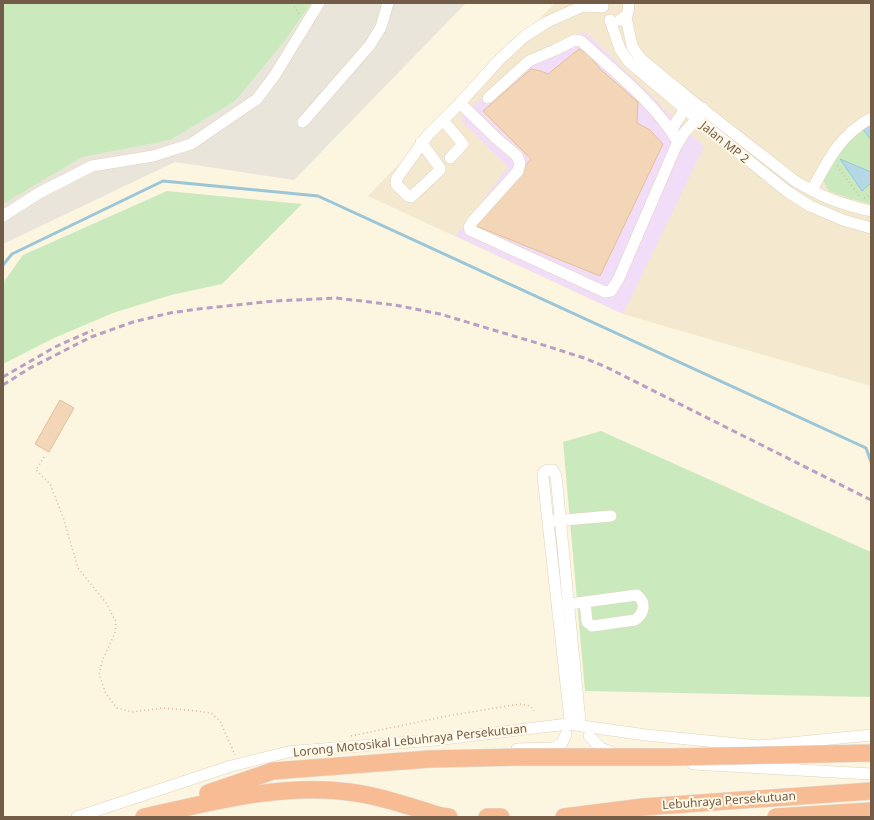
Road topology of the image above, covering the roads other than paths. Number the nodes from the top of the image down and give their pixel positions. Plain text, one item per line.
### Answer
1 (319, 3) edge
2 (388, 3) edge
3 (628, 3) edge
4 (604, 5) edge
5 (626, 17) junction
6 (610, 20) junction
7 (488, 98) dead end
8 (460, 103) junction
9 (688, 104) junction
10 (703, 108) junction
11 (871, 118) edge
12 (697, 119) junction
13 (443, 120) junction
14 (303, 122) dead end
15 (672, 132) junction
16 (421, 142) junction
17 (678, 142) junction
18 (450, 158) dead end
19 (808, 188) junction
20 (871, 211) edge
21 (3, 216) edge
22 (871, 228) edge
23 (611, 516) dead end
24 (560, 520) junction
25 (548, 522) junction
26 (585, 602) junction
27 (563, 605) junction
28 (871, 735) edge
29 (589, 736) dead end
30 (871, 753) edge
31 (871, 774) edge
32 (240, 782) junction
33 (871, 790) edge
34 (871, 811) edge
35 (77, 817) edge
36 (136, 817) edge
37 (144, 817) edge
38 (449, 817) edge
39 (487, 817) edge
40 (501, 817) edge
41 (564, 817) edge
42 (776, 817) edge

1 - 21 street
2 - 14 street
3 - 5 street
4 - 6 street, Jalan MP 2
4 - 8 street
5 - 6 street
5 - 9 street, Jalan MP 2
6 - 9 street, Jalan MP 2
7 - 15 street
8 - 13 street
8 - 17 street
9 - 10 street, Jalan MP 2
9 - 12 street, Jalan MP 2
9 - 15 street
10 - 12 street
10 - 19 street, Jalan MP 2
11 - 19 street
12 - 17 street
12 - 22 street, Jalan MP 2
13 - 16 street
13 - 18 street
15 - 17 street
16 - 16 street
19 - 20 street, Jalan MP 2
23 - 24 street
24 - 25 street
24 - 25 street
24 - 27 street
25 - 27 street
26 - 26 street
26 - 27 street
27 - 32 street
28 - 35 street, Lorong Motosikal Lebuhraya Persekutuan
29 - 31 street
30 - 32 highway, bridge
32 - 36 highway
33 - 41 highway, Lebuhraya Persekutuan
34 - 42 highway, Lebuhraya Persekutuan
37 - 38 highway
39 - 40 highway

